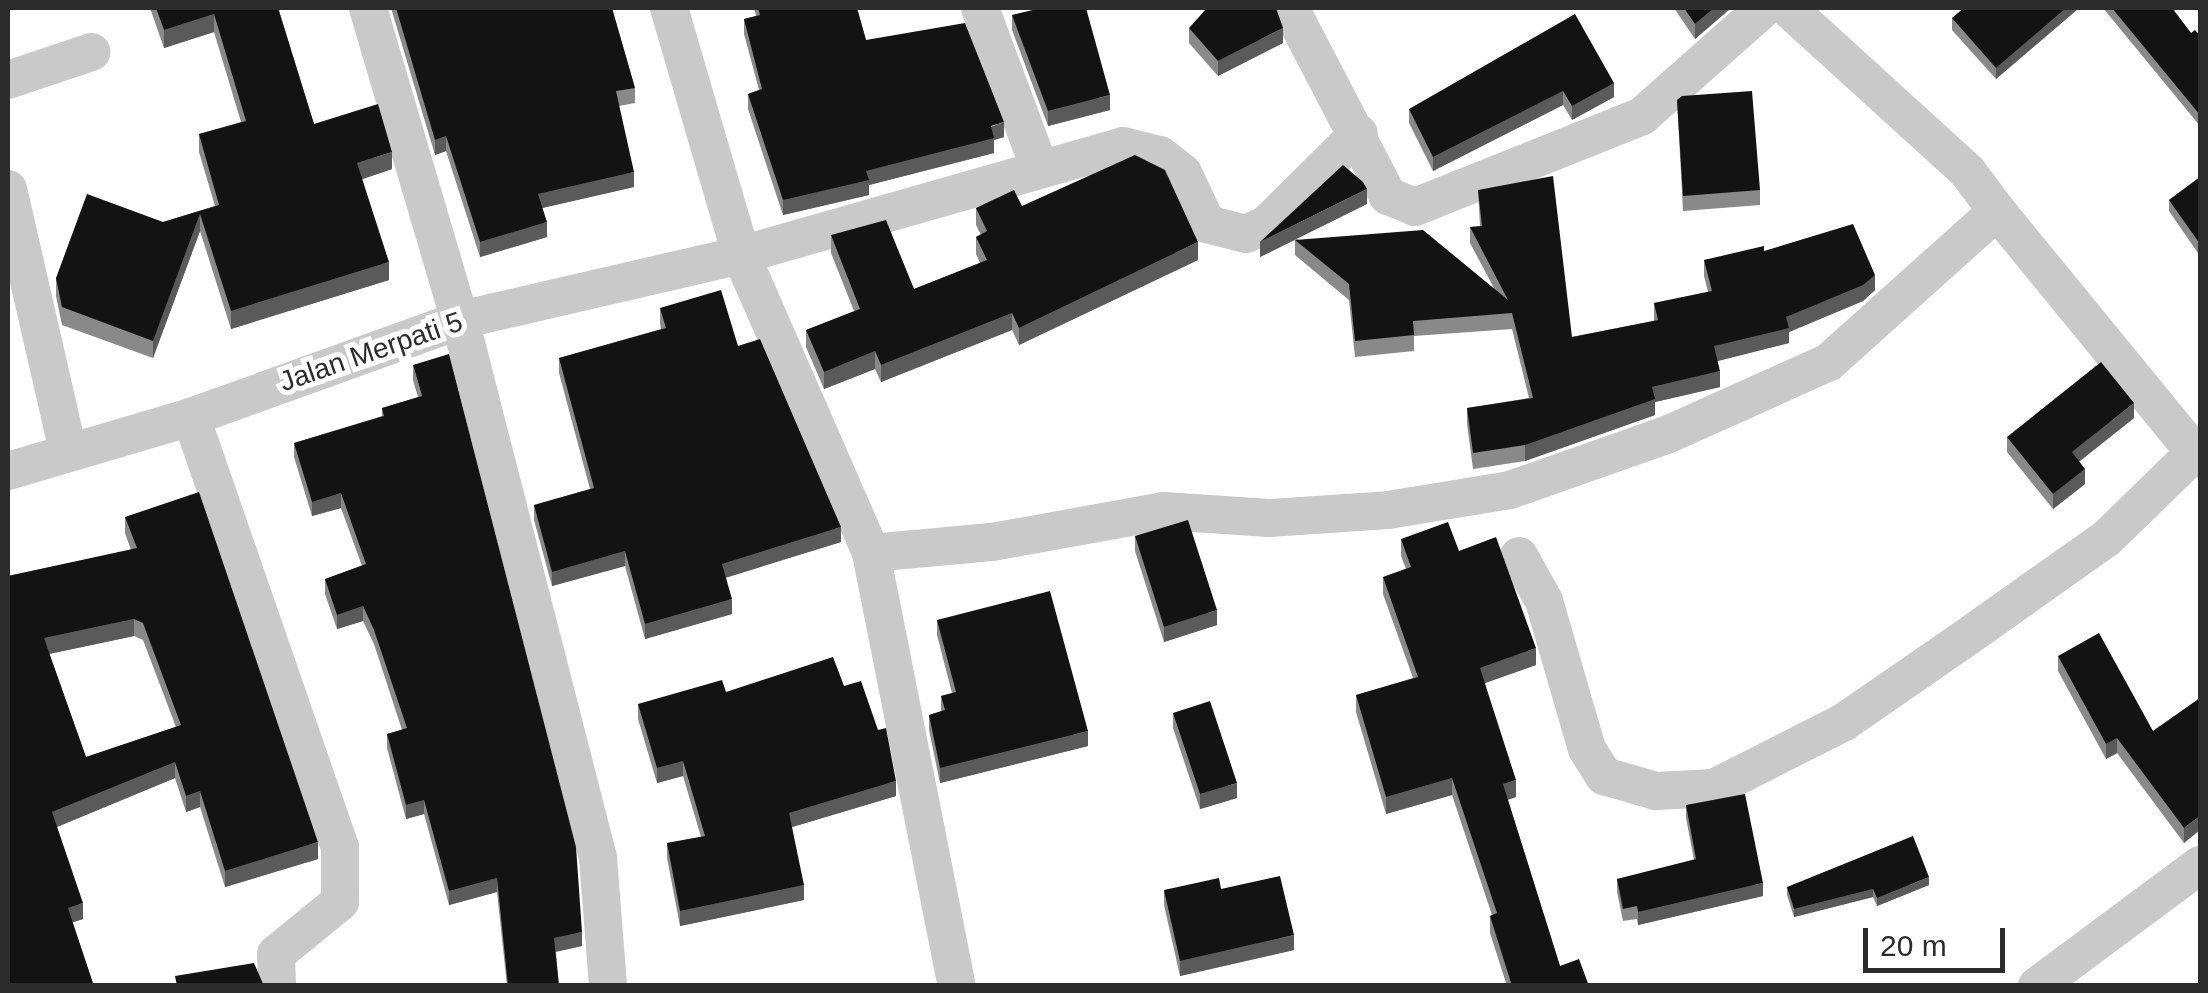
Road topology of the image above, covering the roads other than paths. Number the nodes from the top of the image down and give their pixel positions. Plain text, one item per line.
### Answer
1 (368, 8) edge
2 (668, 8) edge
3 (980, 8) edge
4 (1290, 8) edge
5 (1764, 8) edge
6 (1788, 8) edge
7 (90, 52) dead end
8 (8, 80) edge
9 (1359, 133) junction
10 (1040, 169) junction
11 (8, 190) edge
12 (1997, 210) junction
13 (740, 255) junction
14 (460, 320) junction
15 (190, 417) junction
16 (68, 452) junction
17 (2198, 455) edge
18 (8, 471) edge
19 (871, 554) junction
20 (1519, 556) dead end
21 (2200, 865) edge
22 (278, 986) edge
23 (608, 986) edge
24 (957, 986) edge
25 (2037, 986) edge

1 - 14 street
2 - 13 street
3 - 10 street
4 - 9 street
5 - 9 street
6 - 12 street
7 - 8 street
9 - 10 street, Jalan Merpati 5
10 - 13 street, Jalan Merpati 5
11 - 16 street
12 - 17 street
12 - 19 street
13 - 14 street, Jalan Merpati 5
13 - 19 street
14 - 15 street, Jalan Merpati 5
14 - 23 street
15 - 16 street, Jalan Merpati 5
15 - 22 street
16 - 18 street, Jalan Merpati 5
17 - 20 street
19 - 24 street
21 - 25 street

